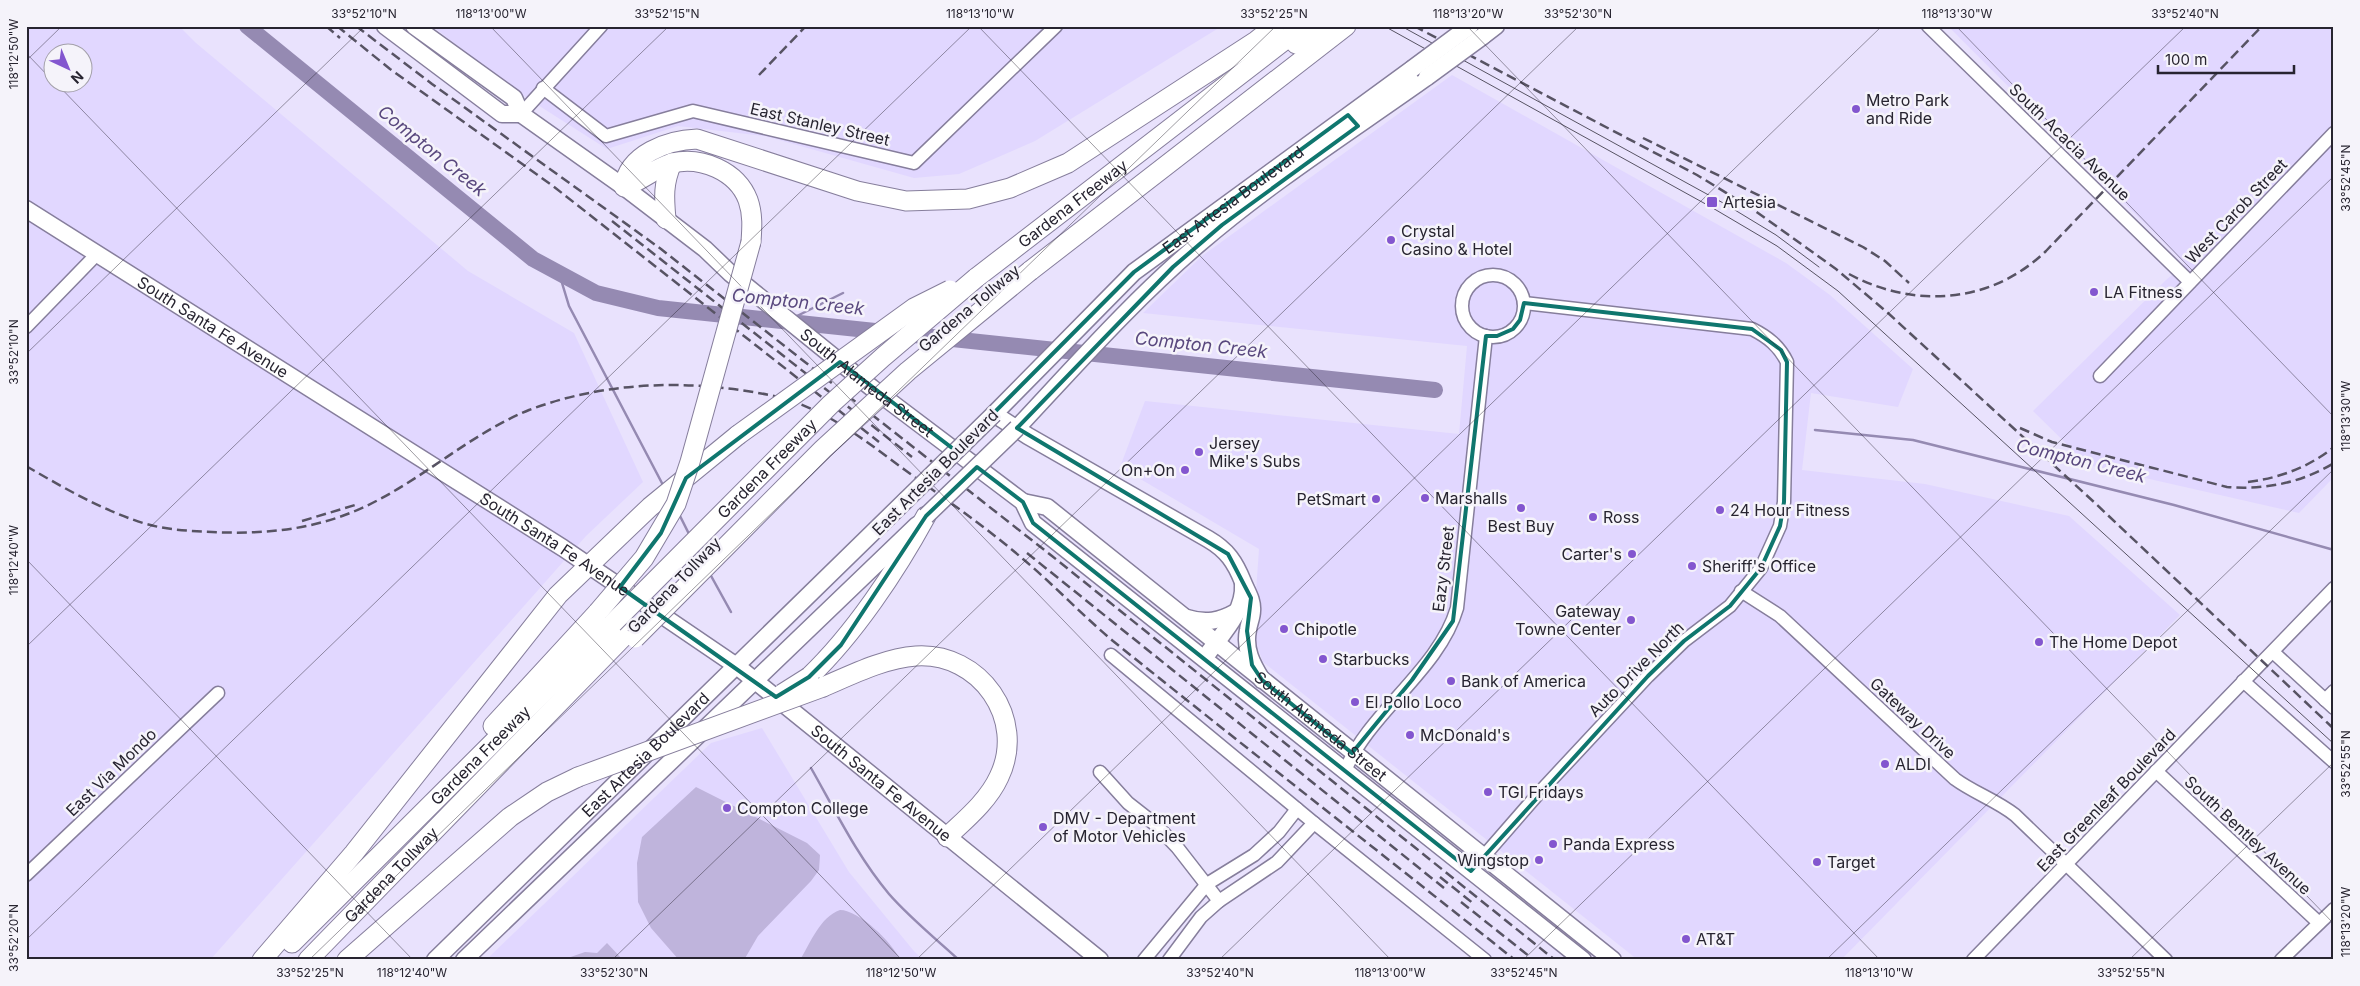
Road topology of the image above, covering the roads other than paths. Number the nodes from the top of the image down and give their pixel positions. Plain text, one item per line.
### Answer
1 (385, 26) edge
2 (414, 26) edge
3 (601, 26) edge
4 (1056, 26) edge
5 (1275, 26) edge
6 (1303, 26) edge
7 (1928, 26) edge
8 (1483, 29) edge
9 (1333, 30) edge
10 (543, 88) junction
11 (521, 114) junction
12 (1353, 120) junction
13 (2334, 133) edge
14 (672, 164) junction
15 (624, 187) junction
16 (1082, 196) junction
17 (26, 209) edge
18 (666, 219) junction
19 (1217, 219) junction
20 (96, 255) junction
21 (976, 278) junction
22 (2190, 282) junction
23 (1524, 304) junction
24 (26, 327) edge
25 (1486, 336) junction
26 (2100, 376) dead end
27 (994, 414) junction
28 (1022, 432) junction
29 (1023, 502) junction
30 (926, 516) junction
31 (588, 565) junction
32 (1243, 581) junction
33 (2334, 588) edge
34 (1741, 591) junction
35 (1236, 612) junction
36 (1183, 617) junction
37 (625, 631) junction
38 (1216, 643) junction
39 (2272, 652) junction
40 (1111, 655) dead end
41 (1204, 658) junction
42 (738, 667) junction
43 (756, 680) junction
44 (1262, 680) junction
45 (2243, 681) junction
46 (816, 682) junction
47 (218, 693) dead end
48 (2331, 700) edge
49 (1352, 753) junction
50 (2334, 762) edge
51 (1344, 771) junction
52 (2156, 771) junction
53 (1100, 772) dead end
54 (1297, 809) junction
55 (1314, 824) junction
56 (947, 837) junction
57 (1484, 858) junction
58 (373, 861) junction
59 (2065, 865) junction
60 (1471, 871) junction
61 (26, 875) edge
62 (1207, 884) junction
63 (1219, 901) junction
64 (2334, 909) edge
65 (2319, 923) junction
66 (468, 928) junction
67 (482, 942) junction
68 (262, 960) edge
69 (274, 960) edge
70 (308, 960) edge
71 (322, 960) edge
72 (347, 960) edge
73 (435, 960) edge
74 (464, 960) edge
75 (1100, 960) edge
76 (1144, 960) edge
77 (1170, 960) edge
78 (1485, 960) edge
79 (1582, 960) edge
80 (1613, 960) edge
81 (1973, 960) edge
82 (2166, 960) edge
83 (2281, 960) edge

1 - 11 main road, South Alameda Street
2 - 11 main road, South Alameda Street
3 - 10 street
4 - 10 street, East Stanley Street
5 - 15 highway
6 - 16 highway, Gardena Freeway
7 - 22 street, South Acacia Avenue
8 - 12 main road, East Artesia Boulevard, bridge
8 - 12 main road, East Artesia Boulevard, bridge
9 - 16 highway
9 - 37 highway, Gardena Freeway, bridge
10 - 11 street
11 - 15 main road, South Alameda Street
12 - 19 main road, East Artesia Boulevard
13 - 22 street, West Carob Street
14 - 15 highway
14 - 18 highway
14 - 58 highway, bridge
15 - 18 main road, South Alameda Street
16 - 21 highway, Gardena Freeway
17 - 20 main road, South Santa Fe Avenue
18 - 29 main road, South Alameda Street, bridge
19 - 27 main road, East Artesia Boulevard
19 - 28 main road, East Artesia Boulevard
20 - 24 street
20 - 31 main road, South Santa Fe Avenue
21 - 31 highway, bridge
21 - 37 highway, Gardena Freeway, bridge
22 - 26 street, West Carob Street
23 - 25 street
23 - 25 street
23 - 34 street, Auto Drive North
25 - 49 street, Eazy Street
27 - 28 main road
27 - 42 main road, East Artesia Boulevard, bridge
28 - 30 main road, East Artesia Boulevard, bridge
28 - 32 main road
29 - 36 main road, South Alameda Street
29 - 41 main road, South Alameda Street
30 - 43 main road, East Artesia Boulevard
30 - 46 highway
31 - 42 main road, South Santa Fe Avenue
31 - 68 highway
32 - 35 main road
32 - 44 main road
33 - 39 street, East Greenleaf Boulevard
34 - 57 street, Auto Drive North
34 - 59 street, Gateway Drive
35 - 36 main road
35 - 38 main road
36 - 38 main road, South Alameda Street
37 - 58 highway, Gardena Freeway
37 - 70 highway, Gardena Tollway
37 - 71 highway, Gardena Freeway
38 - 41 main road
38 - 44 main road, South Alameda Street
39 - 45 street, East Greenleaf Boulevard
39 - 48 street
40 - 54 street
41 - 51 main road, South Alameda Street
42 - 43 main road, South Santa Fe Avenue
42 - 66 main road, East Artesia Boulevard
43 - 56 main road, South Santa Fe Avenue
43 - 67 main road, East Artesia Boulevard
44 - 49 main road, South Alameda Street
45 - 50 street
45 - 52 street, East Greenleaf Boulevard
46 - 56 highway
46 - 72 highway, bridge
47 - 61 street, East Via Mondo
49 - 51 street, Eazy Street
49 - 57 main road, South Alameda Street
51 - 60 main road, South Alameda Street
52 - 59 street, East Greenleaf Boulevard
52 - 65 street, South Bentley Avenue
53 - 62 street
54 - 55 street
54 - 62 street
55 - 63 street
55 - 78 street
56 - 75 main road, South Santa Fe Avenue
57 - 60 street, Auto Drive North
57 - 80 main road, South Alameda Street
58 - 69 highway, Gardena Freeway
59 - 81 street, East Greenleaf Boulevard
59 - 82 street, Gateway Drive
60 - 79 main road, South Alameda Street
62 - 63 street
62 - 76 street
63 - 77 street
64 - 65 street
65 - 83 street
66 - 67 main road
66 - 73 main road, East Artesia Boulevard
67 - 74 main road, East Artesia Boulevard

